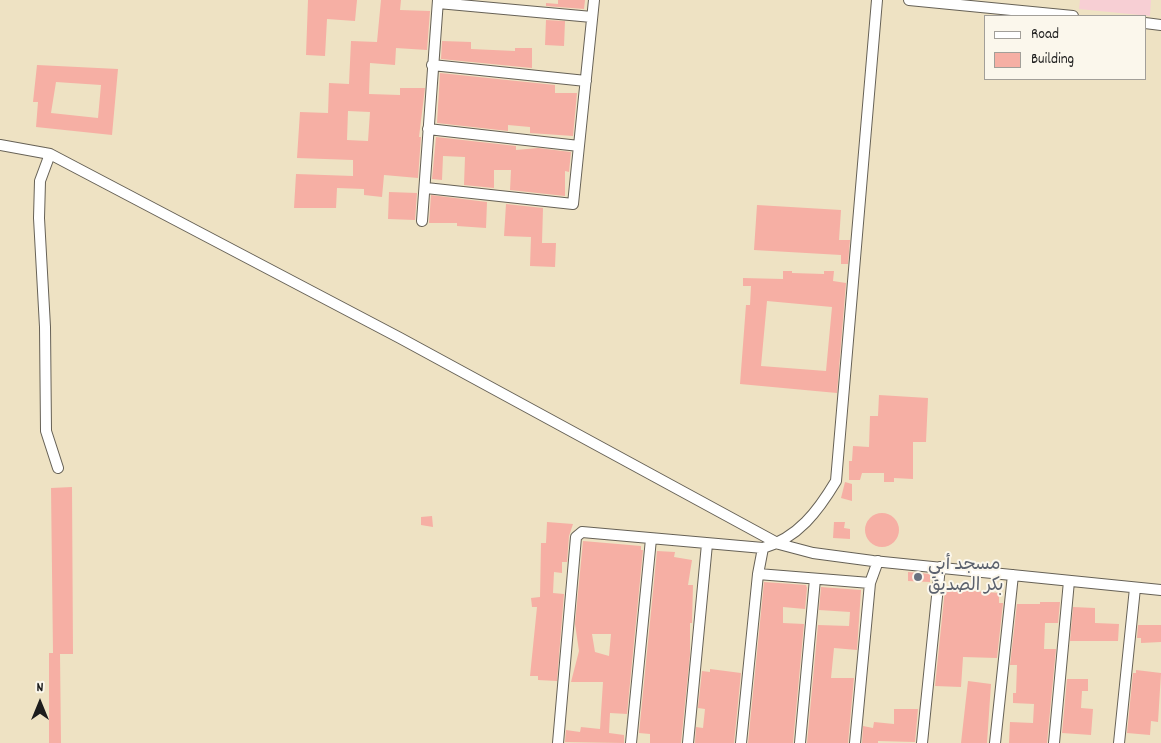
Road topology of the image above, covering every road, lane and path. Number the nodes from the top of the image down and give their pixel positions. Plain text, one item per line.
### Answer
1 (594, 0) edge
2 (877, 0) edge
3 (909, 0) edge
4 (438, 1) edge
5 (1063, 15) edge
6 (592, 17) junction
7 (1146, 23) edge
8 (1161, 25) edge
9 (432, 65) junction
10 (586, 81) junction
11 (428, 129) junction
12 (0, 145) edge
13 (579, 146) junction
14 (50, 154) junction
15 (426, 188) junction
16 (422, 222) dead end
17 (58, 468) dead end
18 (651, 539) junction
19 (707, 544) junction
20 (778, 544) junction
21 (763, 548) junction
22 (878, 562) junction
23 (940, 568) junction
24 (758, 574) junction
25 (1013, 575) junction
26 (815, 579) junction
27 (1069, 581) junction
28 (870, 583) junction
29 (1135, 588) junction
30 (1161, 590) edge
31 (558, 743) edge
32 (631, 743) edge
33 (688, 743) edge
34 (741, 743) edge
35 (800, 743) edge
36 (855, 743) edge
37 (922, 743) edge
38 (995, 743) edge
39 (1054, 743) edge
40 (1119, 743) edge

1 - 6 street
2 - 20 street
3 - 5 street
4 - 6 street
4 - 9 street
6 - 10 street
7 - 8 street
9 - 10 street
9 - 11 street
10 - 13 street
11 - 13 street
11 - 15 street
12 - 14 street
13 - 15 street
14 - 17 street
14 - 20 street
15 - 16 street
18 - 19 street
18 - 31 street
18 - 32 street
19 - 21 street
19 - 33 street
20 - 21 street
20 - 22 street
21 - 24 street
22 - 23 street
22 - 28 street
23 - 25 street
23 - 37 street
24 - 26 street
24 - 34 street
25 - 27 street
25 - 38 street
26 - 28 street
26 - 35 street
27 - 29 street
27 - 39 street
28 - 36 street
29 - 30 street
29 - 40 street

